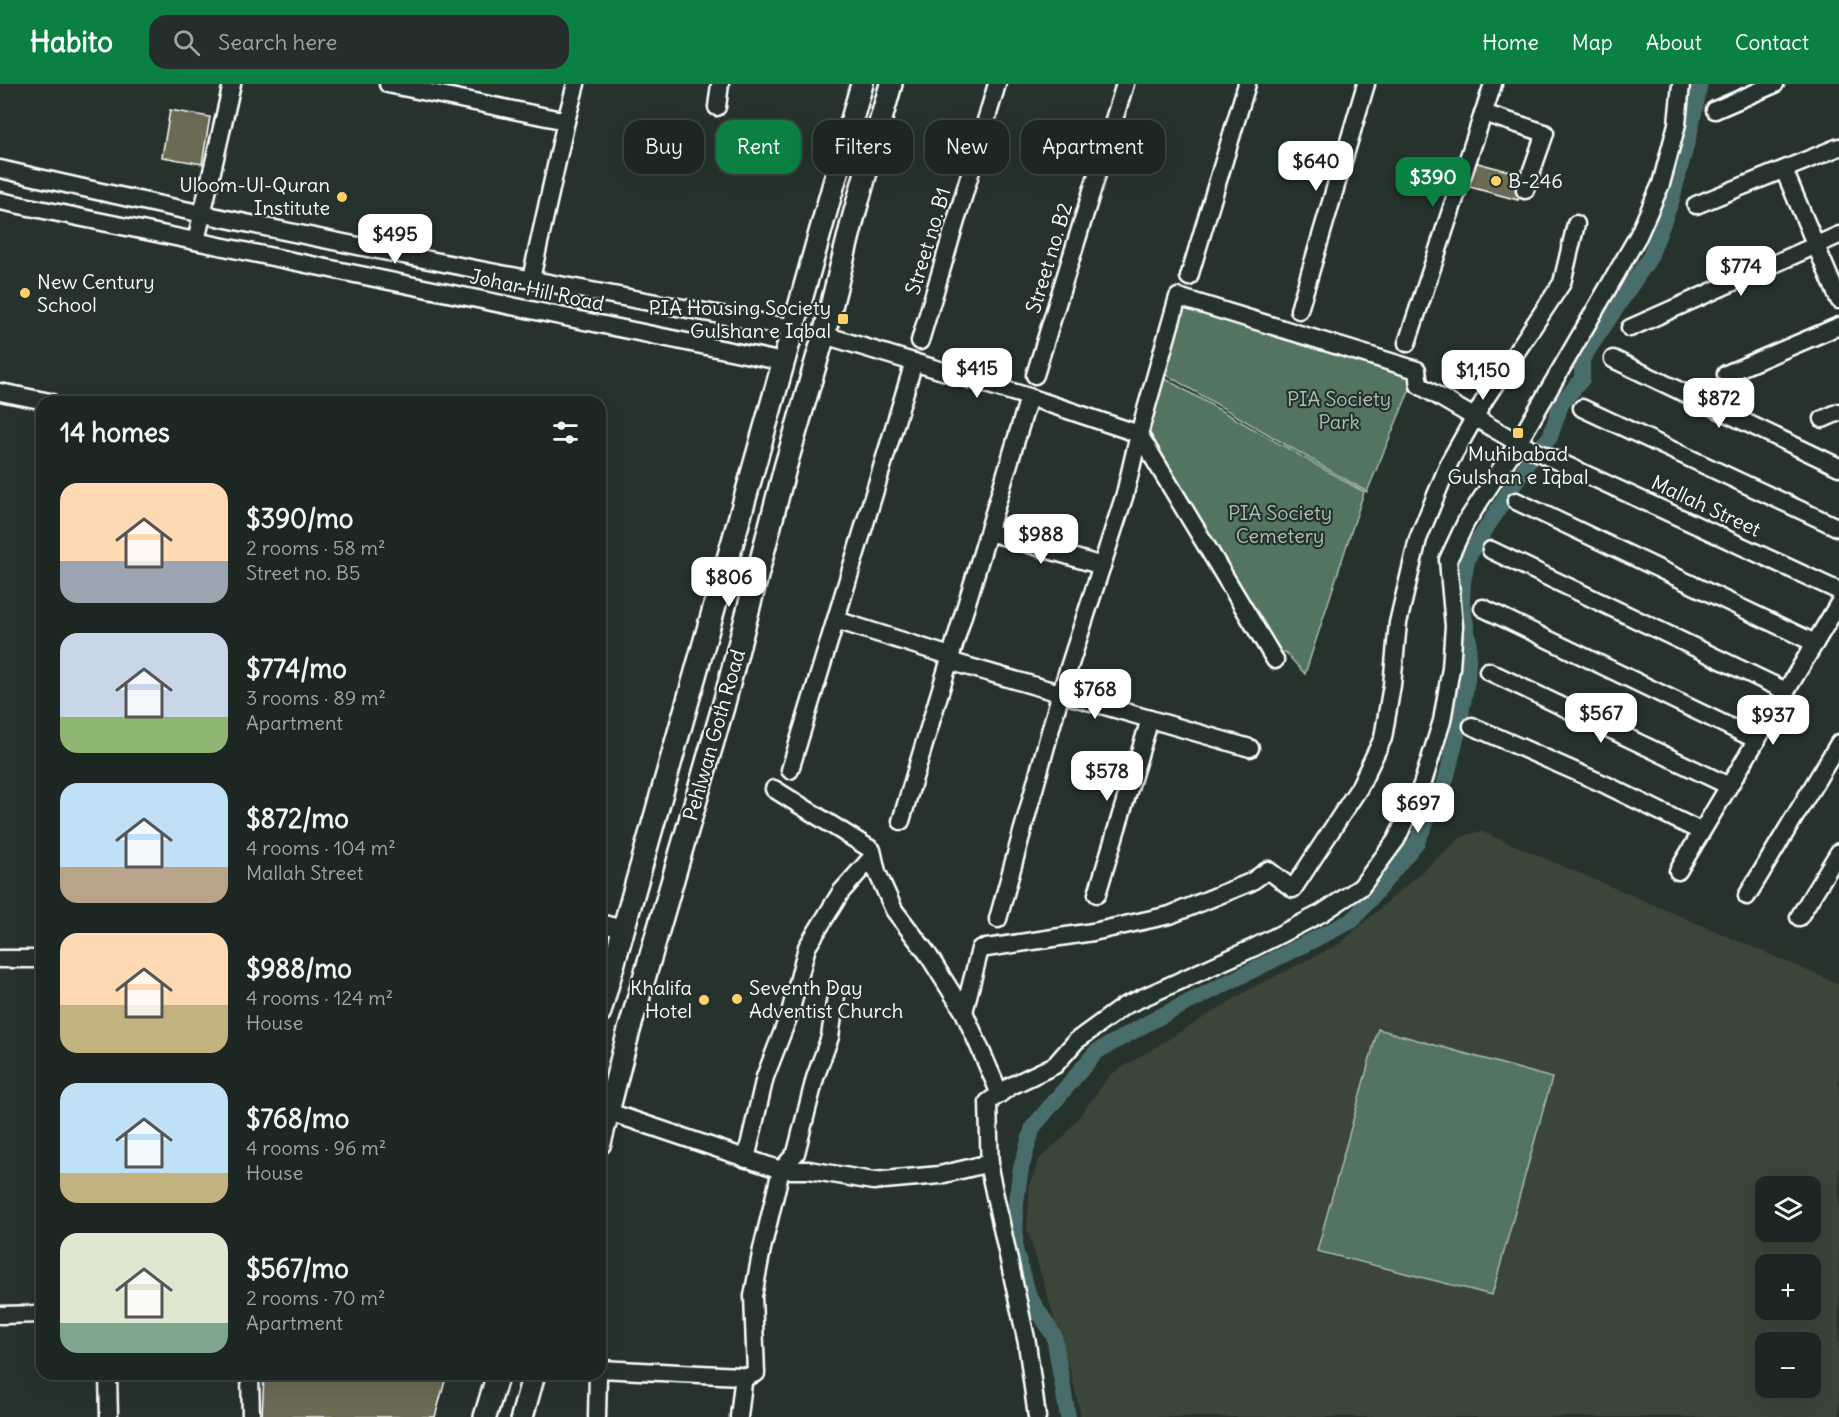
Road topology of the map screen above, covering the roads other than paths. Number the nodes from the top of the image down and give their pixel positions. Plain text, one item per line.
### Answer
1 (232, 84) edge
2 (388, 84) edge
3 (576, 84) edge
4 (720, 84) edge
5 (862, 84) edge
6 (891, 84) edge
7 (997, 84) edge
8 (1125, 84) edge
9 (1247, 84) edge
10 (1366, 84) edge
11 (1493, 84) edge
12 (1681, 84) edge
13 (1774, 84) edge
14 (462, 91) edge
15 (717, 107) dead end
16 (1715, 110) dead end
17 (1483, 113) junction
18 (566, 121) junction
19 (1839, 147) edge
20 (0, 169) edge
21 (1784, 170) junction
22 (1525, 190) dead end
23 (0, 201) edge
24 (1696, 205) dead end
25 (202, 214) junction
26 (1576, 224) dead end
27 (822, 228) junction
28 (1839, 235) edge
29 (849, 236) junction
30 (196, 241) junction
31 (1816, 245) junction
32 (1189, 277) dead end
33 (531, 279) junction
34 (1839, 300) edge
35 (1299, 310) dead end
36 (1839, 326) edge
37 (794, 328) junction
38 (1630, 328) dead end
39 (824, 335) junction
40 (920, 341) dead end
41 (1407, 343) dead end
42 (1613, 359) dead end
43 (784, 362) junction
44 (914, 362) junction
45 (1726, 374) dead end
46 (1035, 375) dead end
47 (0, 392) edge
48 (1029, 397) junction
49 (36, 399) edge
50 (1582, 408) dead end
51 (1839, 412) edge
52 (1475, 417) junction
53 (1823, 419) dead end
54 (1139, 434) junction
55 (1524, 446) junction
56 (755, 458) junction
57 (1839, 467) edge
58 (785, 468) junction
59 (1516, 501) dead end
60 (1839, 528) edge
61 (989, 532) junction
62 (1491, 550) dead end
63 (1102, 566) junction
64 (1839, 591) edge
65 (1839, 603) edge
66 (1483, 608) dead end
67 (836, 620) junction
68 (1815, 643) junction
69 (950, 658) junction
70 (1275, 660) dead end
71 (1488, 671) dead end
72 (1786, 691) junction
73 (1061, 692) junction
74 (1150, 719) junction
75 (1472, 726) dead end
76 (1756, 740) junction
77 (1839, 743) edge
78 (1250, 748) dead end
79 (790, 770) dead end
80 (1729, 786) junction
81 (774, 789) dead end
82 (901, 821) dead end
83 (1700, 831) junction
84 (1839, 852) edge
85 (873, 856) junction
86 (1678, 872) dead end
87 (1097, 894) dead end
88 (1747, 896) dead end
89 (1799, 917) dead end
90 (998, 919) dead end
91 (606, 925) edge
92 (622, 929) junction
93 (615, 955) junction
94 (0, 959) edge
95 (36, 959) edge
96 (648, 966) junction
97 (606, 989) edge
98 (836, 996) dead end
99 (964, 1012) junction
100 (1000, 1094) junction
101 (609, 1112) junction
102 (606, 1122) edge
103 (746, 1159) junction
104 (990, 1163) junction
105 (781, 1170) junction
106 (36, 1314) edge
107 (0, 1315) edge
108 (606, 1369) edge
109 (742, 1379) junction
110 (108, 1380) edge
111 (250, 1380) edge
112 (496, 1380) edge
113 (532, 1380) edge
114 (598, 1380) edge
115 (109, 1417) edge
116 (251, 1417) edge
117 (485, 1417) edge
118 (522, 1417) edge
119 (597, 1417) edge
120 (739, 1417) edge
121 (1037, 1417) edge

1 - 25 street
2 - 14 street
3 - 18 street
4 - 15 street
5 - 27 main road, Pehlwan Goth Road
6 - 29 main road, Pehlwan Goth Road
7 - 40 street, Street no. B1
8 - 46 street, Street no. B2
9 - 32 street
10 - 35 street
11 - 17 street
12 - 55 street
13 - 16 street
14 - 18 street
17 - 22 street
17 - 41 street
18 - 33 street
19 - 21 street
20 - 25 street
21 - 24 street
21 - 31 street
23 - 30 street, Johar Hill Road
25 - 30 street
25 - 33 street
26 - 52 street
27 - 29 main road
27 - 37 main road, Pehlwan Goth Road
28 - 31 street
29 - 39 main road, Pehlwan Goth Road
30 - 43 street, Johar Hill Road
31 - 34 street
31 - 38 street
33 - 37 street
36 - 45 street
37 - 43 main road, Pehlwan Goth Road
39 - 44 street
39 - 58 main road, Pehlwan Goth Road
42 - 57 street
43 - 56 main road, Pehlwan Goth Road
44 - 48 street
44 - 67 street
47 - 49 street
48 - 54 street
48 - 61 street
50 - 60 street
51 - 53 street
52 - 54 street, Mallah Street
52 - 55 street, Mallah Street
52 - 99 street
54 - 63 street
54 - 70 street
55 - 64 street, Mallah Street
55 - 100 street
56 - 58 main road
56 - 92 main road, Pehlwan Goth Road
58 - 96 main road, Pehlwan Goth Road
59 - 68 street
61 - 63 street
61 - 69 street
62 - 72 street
63 - 73 street
65 - 68 street
66 - 76 street
67 - 69 street
67 - 79 street
68 - 72 street
69 - 73 street
69 - 82 street
71 - 80 street
72 - 76 street
73 - 74 street
73 - 90 street
74 - 78 street
74 - 87 street
75 - 83 street
76 - 80 street
77 - 88 street
80 - 83 street
81 - 85 street
83 - 86 street
84 - 89 street
85 - 99 street
85 - 103 street
91 - 92 street
92 - 93 main road, Pehlwan Goth Road
93 - 96 main road
93 - 97 main road, Pehlwan Goth Road
94 - 95 street
96 - 101 main road, Pehlwan Goth Road
98 - 105 street
99 - 100 street
100 - 104 street
101 - 102 main road, Pehlwan Goth Road
101 - 103 street
103 - 105 street
104 - 105 street
104 - 121 street
105 - 109 street
106 - 107 street
108 - 109 street
109 - 120 street
110 - 115 street
111 - 116 street
112 - 117 main road
113 - 118 main road
114 - 119 street

